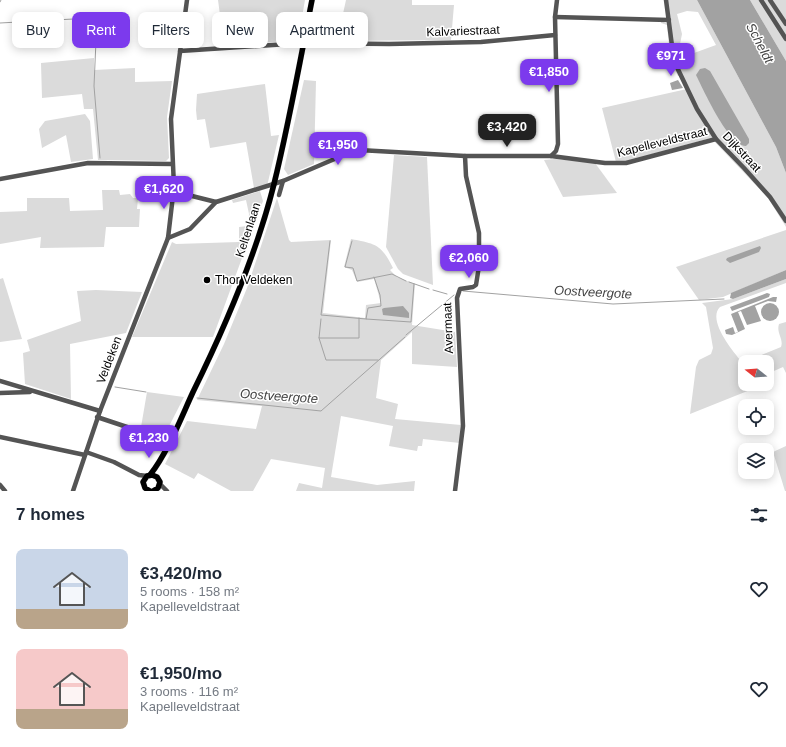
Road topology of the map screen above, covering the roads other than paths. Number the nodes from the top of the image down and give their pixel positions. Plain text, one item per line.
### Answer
1 (188, 0) edge
2 (312, 0) edge
3 (557, 0) edge
4 (666, 0) edge
5 (761, 0) edge
6 (770, 0) edge
7 (309, 12) edge
8 (555, 17) junction
9 (669, 20) junction
10 (786, 24) edge
11 (555, 35) junction
12 (786, 39) edge
13 (368, 44) edge
14 (276, 45) edge
15 (302, 48) edge
16 (180, 51) junction
17 (716, 139) junction
18 (465, 156) junction
19 (551, 156) junction
20 (172, 164) junction
21 (0, 179) edge
22 (283, 181) junction
23 (274, 184) junction
24 (174, 187) junction
25 (279, 194) dead end
26 (216, 202) junction
27 (786, 221) edge
28 (168, 238) junction
29 (0, 381) edge
30 (34, 391) junction
31 (0, 393) edge
32 (100, 411) junction
33 (97, 417) junction
34 (136, 430) dead end
35 (0, 437) edge
36 (85, 453) junction
37 (163, 453) junction
38 (132, 472) junction
39 (148, 476) junction
40 (158, 478) junction
41 (160, 484) junction
42 (0, 485) edge
43 (143, 486) edge
44 (5, 491) edge
45 (73, 491) edge
46 (153, 491) edge
47 (165, 491) edge
48 (455, 491) edge

1 - 16 street, Veldeken
2 - 7 main road, Keltenlaan
3 - 8 street
4 - 9 street, Dijkstraat
5 - 12 street
6 - 10 street
8 - 9 street
8 - 11 street
9 - 17 street, Dijkstraat
11 - 13 street, Kalvariestraat
11 - 19 street
14 - 16 street, Kalvariestraat
15 - 23 main road, Keltenlaan
16 - 20 street, Veldeken
17 - 19 street, Kapelleveldstraat
17 - 27 street, Dijkstraat
18 - 19 street, Kapelleveldstraat
18 - 22 street, Kapelleveldstraat
18 - 48 street, Avermaat
20 - 21 street
20 - 24 street, Veldeken
22 - 23 street, Kapelleveldstraat
22 - 25 street
23 - 26 street, Kapelleveldstraat
23 - 37 main road, Keltenlaan
24 - 26 street
24 - 28 street, Veldeken
26 - 28 street
28 - 32 street, Veldeken
29 - 30 street
30 - 31 street
30 - 32 street
32 - 33 street, Veldeken
33 - 34 street
33 - 36 street, Veldeken
35 - 36 street
36 - 38 street
36 - 45 street, Veldeken
37 - 39 main road, Keltenlaan
37 - 40 main road, Keltenlaan
38 - 39 street
38 - 43 street
39 - 40 main road
39 - 43 main road, Keltenlaan
40 - 41 main road, Keltenlaan
41 - 46 main road
41 - 47 street
42 - 44 street
43 - 46 main road
46 - 47 street

